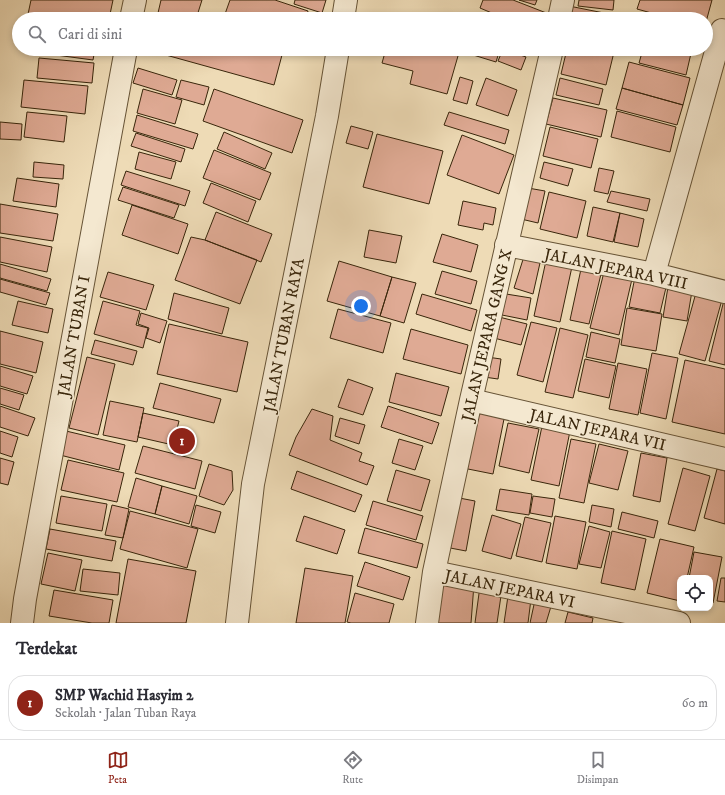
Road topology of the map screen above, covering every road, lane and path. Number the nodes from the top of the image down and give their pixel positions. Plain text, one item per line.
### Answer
1 (135, 0) edge
2 (346, 0) edge
3 (563, 0) edge
4 (132, 12) edge
5 (344, 12) edge
6 (560, 12) edge
7 (722, 30) dead end
8 (125, 56) edge
9 (337, 56) edge
10 (550, 56) edge
11 (506, 245) junction
12 (654, 274) junction
13 (725, 292) edge
14 (471, 400) junction
15 (725, 459) edge
16 (434, 572) junction
17 (22, 623) edge
18 (237, 623) edge
19 (427, 623) edge
20 (679, 623) edge

1 - 4 street
2 - 5 street
3 - 6 street
7 - 12 street
8 - 17 street, JALAN TUBAN I
9 - 18 street, JALAN TUBAN RAYA
10 - 11 street, JALAN JEPARA GANG X
11 - 12 street, JALAN JEPARA VIII
11 - 14 street, JALAN JEPARA GANG X
12 - 13 street, JALAN JEPARA VIII
14 - 15 street, JALAN JEPARA VII
14 - 16 street, JALAN JEPARA GANG X
16 - 19 street, JALAN JEPARA GANG X
16 - 20 street, JALAN JEPARA VI

